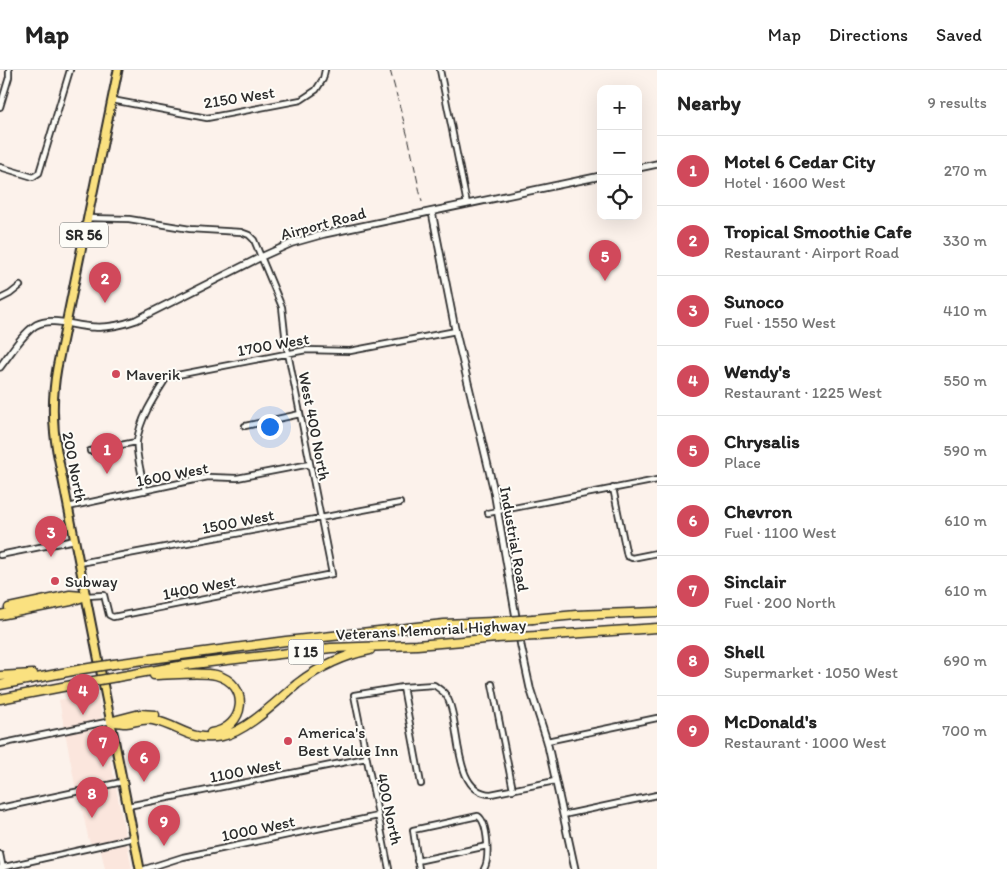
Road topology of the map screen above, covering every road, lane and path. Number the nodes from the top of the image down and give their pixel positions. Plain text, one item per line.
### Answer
1 (9, 70) edge
2 (70, 70) edge
3 (118, 70) edge
4 (325, 70) edge
5 (440, 70) edge
6 (112, 100) junction
7 (0, 107) edge
8 (657, 164) edge
9 (0, 167) edge
10 (642, 167) edge
11 (597, 177) edge
12 (466, 204) junction
13 (432, 212) junction
14 (87, 218) junction
15 (261, 258) junction
16 (20, 286) dead end
17 (0, 299) edge
18 (65, 324) junction
19 (456, 331) junction
20 (288, 353) junction
21 (0, 367) edge
22 (300, 414) junction
23 (245, 426) dead end
24 (136, 442) junction
25 (90, 451) dead end
26 (310, 464) junction
27 (657, 480) edge
28 (613, 488) junction
29 (145, 491) junction
30 (400, 503) dead end
31 (68, 507) junction
32 (497, 511) junction
33 (488, 513) dead end
34 (321, 518) junction
35 (75, 540) junction
36 (657, 553) edge
37 (0, 555) edge
38 (80, 563) junction
39 (332, 574) joint
40 (86, 596) junction
41 (0, 610) edge
42 (657, 612) edge
43 (0, 615) edge
44 (657, 628) edge
45 (417, 645) junction
46 (70, 671) junction
47 (129, 675) junction
48 (0, 676) edge
49 (492, 684) dead end
50 (0, 685) edge
51 (403, 687) junction
52 (0, 699) edge
53 (657, 718) edge
54 (111, 721) junction
55 (547, 741) junction
56 (0, 744) edge
57 (366, 758) junction
58 (555, 781) junction
59 (122, 782) junction
60 (421, 784) dead end
61 (512, 790) junction
62 (657, 795) edge
63 (128, 806) junction
64 (0, 808) edge
65 (563, 815) junction
66 (378, 816) junction
67 (134, 838) junction
68 (487, 846) junction
69 (0, 854) edge
70 (417, 861) junction
71 (2, 868) edge
72 (140, 869) edge
73 (145, 869) edge
74 (389, 869) edge
75 (419, 869) edge
76 (484, 869) edge
77 (575, 869) edge

1 - 7 street
2 - 9 street
3 - 6 main road, 200 North / SR 56
4 - 6 street, 2150 West
5 - 12 street
6 - 14 main road, 200 North / SR 56
8 - 10 street
11 - 12 street, Airport Road
12 - 13 street, Airport Road
13 - 15 street, Airport Road
13 - 19 street, Industrial Road
14 - 15 street, West 400 North
14 - 18 main road, 200 North / SR 56
15 - 18 street, Airport Road
15 - 20 street, West 400 North
16 - 17 street
18 - 21 street, Airport Road
18 - 31 main road, 200 North / SR 56
19 - 20 street, 1700 West
19 - 32 street, Industrial Road
20 - 22 street, West 400 North
20 - 24 street, 1700 West
22 - 23 street
22 - 26 street, West 400 North
24 - 25 street
24 - 29 street, 1700 West
26 - 29 street, 1600 West
26 - 34 street, West 400 North
27 - 28 street
28 - 32 street
28 - 36 street
29 - 31 street, 1600 West
30 - 34 street, 1500 West
31 - 35 main road, 200 North / SR 56
32 - 33 street
32 - 55 street, Industrial Road
34 - 38 street, 1500 West
34 - 39 street, West 400 North
35 - 37 street
35 - 38 main road, 200 North / SR 56
38 - 40 main road, 200 North / SR 56
39 - 40 street, 1400 West
40 - 41 highway
40 - 43 highway
40 - 54 main road, 200 North / SR 56
42 - 46 highway, Veterans Memorial Highway / I 15, bridge
44 - 45 highway, Veterans Memorial Highway / I 15, bridge
45 - 47 highway, Veterans Memorial Highway / I 15
45 - 54 highway
46 - 48 highway
46 - 50 highway, Veterans Memorial Highway / I 15
47 - 52 highway, Veterans Memorial Highway / I 15, bridge
47 - 54 highway
49 - 61 street
51 - 57 street, 400 North
51 - 60 street
51 - 61 street
53 - 55 street
54 - 56 street
54 - 59 main road, 200 North / SR 56
55 - 58 street, Industrial Road
57 - 63 street, 1100 West
57 - 66 street, 400 North
58 - 61 street
58 - 65 street, Industrial Road
59 - 63 main road, 200 North / SR 56
59 - 64 street
62 - 65 street
63 - 67 main road, 200 North / SR 56
65 - 77 street, Industrial Road
66 - 73 street, 1000 West
66 - 74 street, 400 North
67 - 71 street
67 - 72 main road, 200 North / SR 56
68 - 70 street
68 - 70 street
68 - 76 street
69 - 71 street
70 - 75 street

